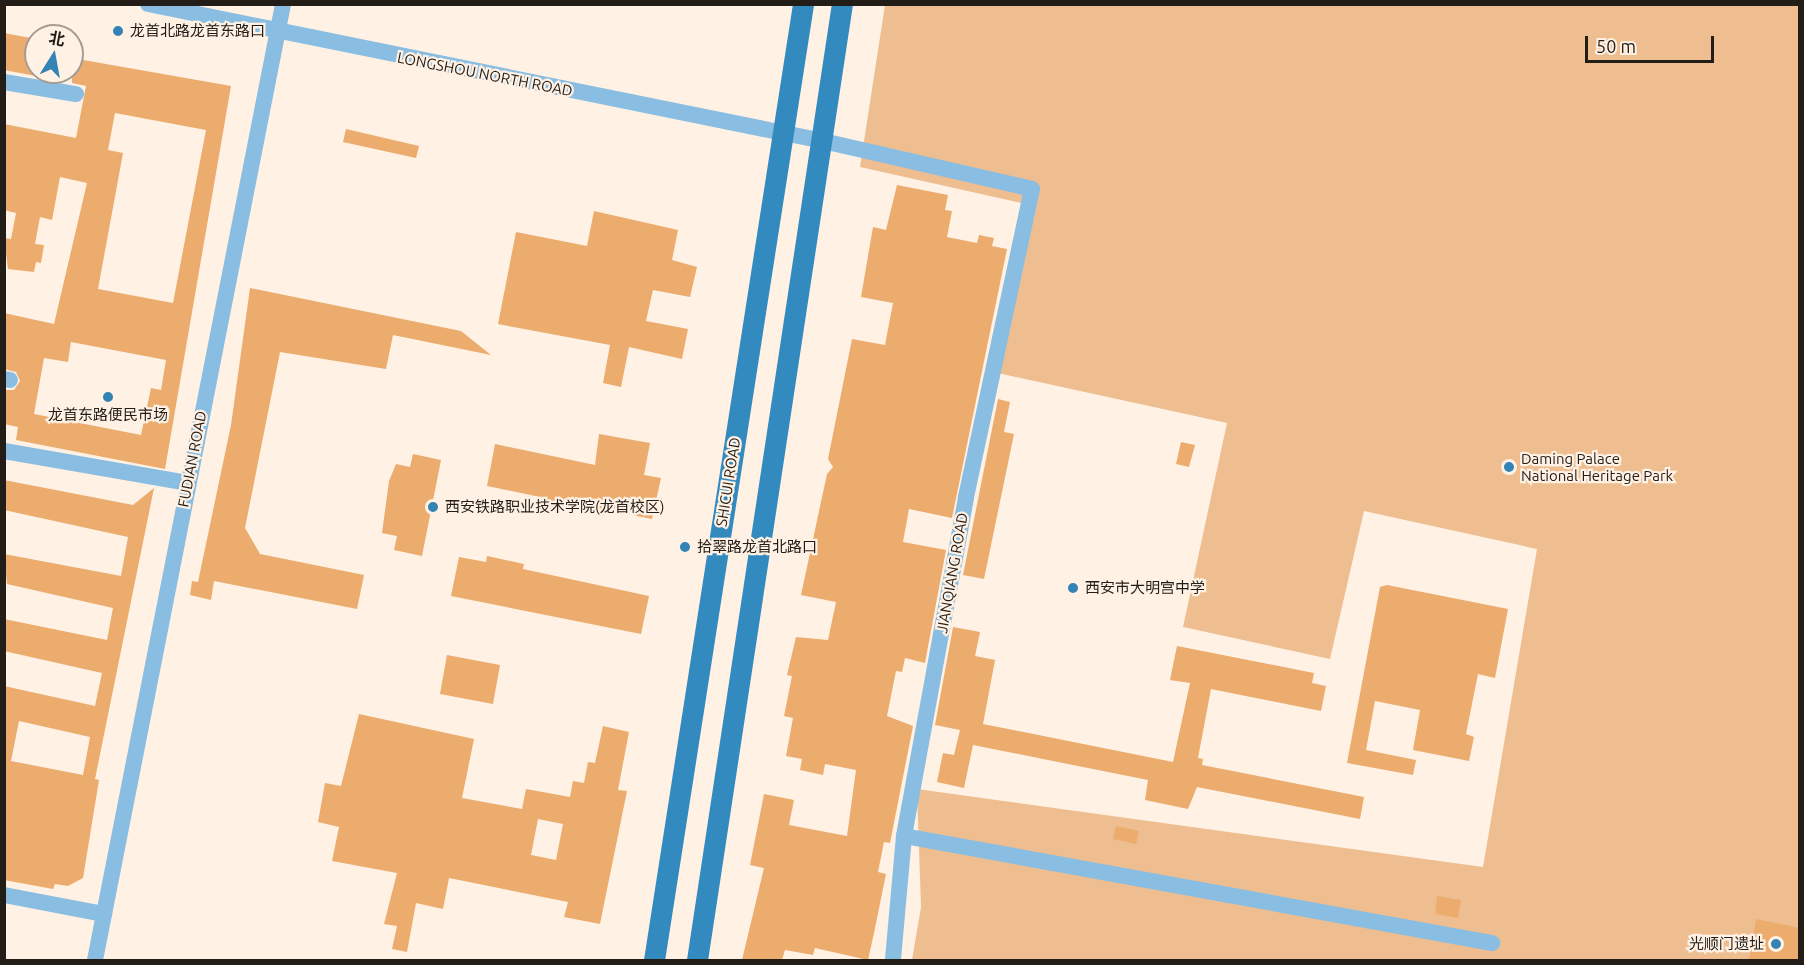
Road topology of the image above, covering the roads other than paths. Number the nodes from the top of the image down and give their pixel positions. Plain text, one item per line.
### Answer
1 (148, 4) edge
2 (283, 4) edge
3 (803, 4) edge
4 (842, 4) edge
5 (277, 33) junction
6 (4, 82) edge
7 (76, 94) dead end
8 (782, 133) junction
9 (823, 141) junction
10 (1032, 189) joint
11 (4, 451) edge
12 (187, 483) junction
13 (904, 836) junction
14 (4, 895) edge
15 (104, 914) junction
16 (1492, 943) dead end
17 (95, 960) edge
18 (654, 960) edge
19 (697, 960) edge
20 (893, 960) edge

1 - 5 street, LONGSHOU NORTH ROAD
2 - 5 street, FUDIAN ROAD
3 - 8 main road, SHICUI ROAD
4 - 9 main road
5 - 8 street, LONGSHOU NORTH ROAD
5 - 12 street, FUDIAN ROAD
6 - 7 street
8 - 9 street, LONGSHOU NORTH ROAD
8 - 18 main road, SHICUI ROAD
9 - 10 street, LONGSHOU NORTH ROAD
9 - 19 main road
10 - 13 street, JIANQIANG ROAD
11 - 12 street
12 - 15 street, FUDIAN ROAD
13 - 16 street
13 - 20 street, JIANQIANG ROAD
14 - 15 street
15 - 17 street, FUDIAN ROAD

